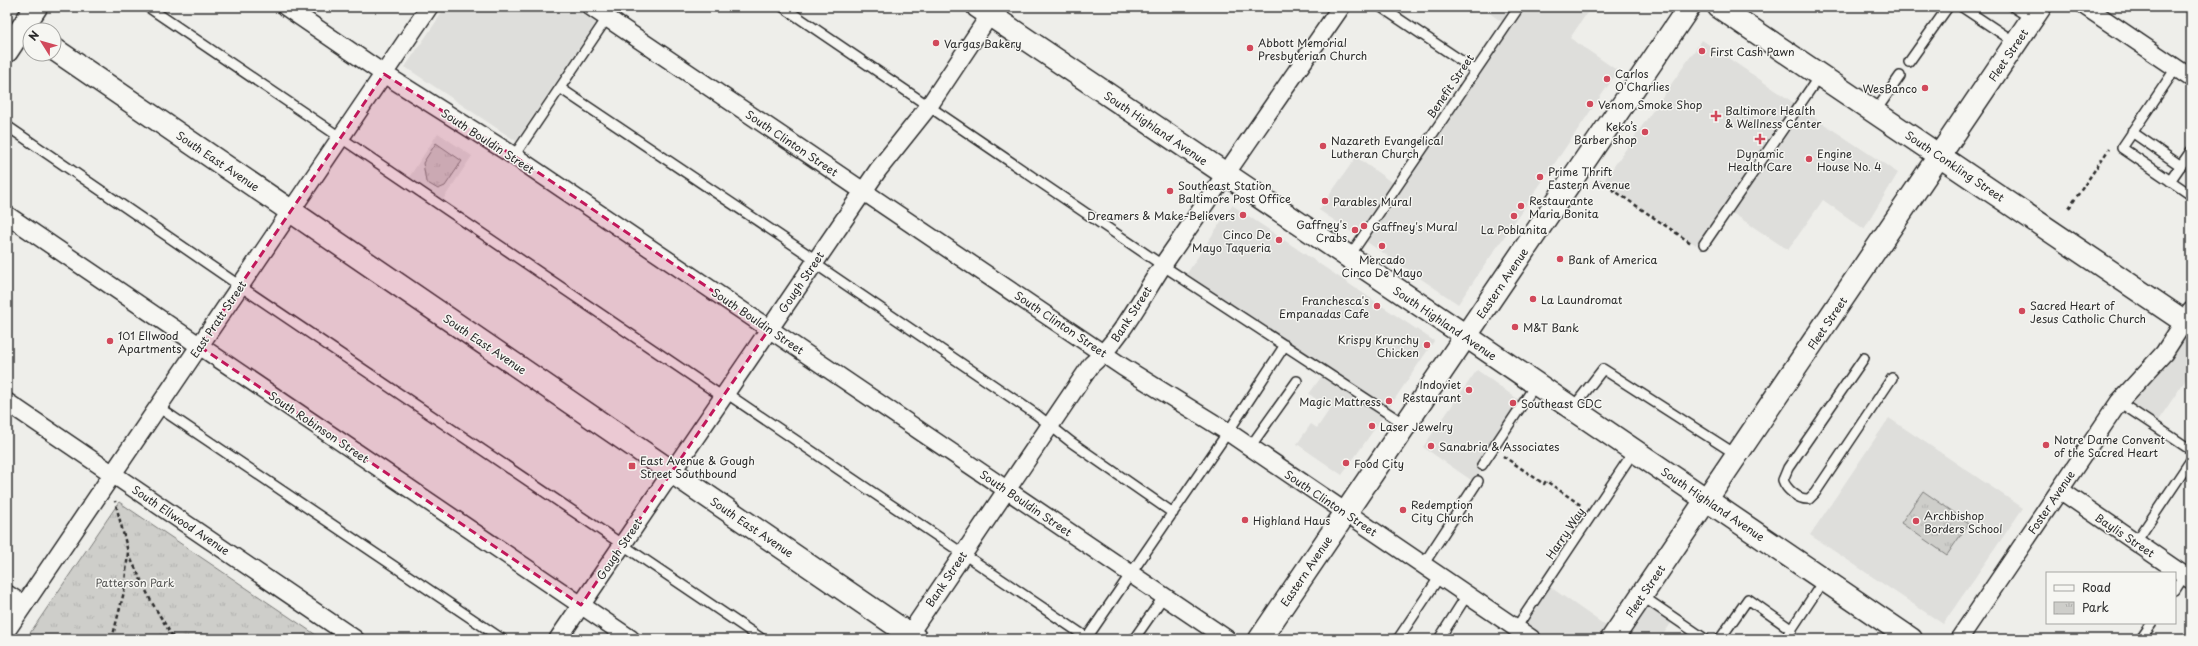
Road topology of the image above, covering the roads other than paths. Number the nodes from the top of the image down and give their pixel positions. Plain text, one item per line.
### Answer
1 (36, 7) edge
2 (148, 7) edge
3 (286, 7) edge
4 (429, 7) edge
5 (591, 7) edge
6 (783, 7) edge
7 (1381, 7) edge
8 (1519, 7) edge
9 (1689, 7) edge
10 (1719, 7) edge
11 (1948, 7) edge
12 (1962, 7) edge
13 (2013, 7) edge
14 (2086, 7) edge
15 (1337, 8) edge
16 (988, 10) edge
17 (2036, 13) edge
18 (606, 18) junction
19 (20, 26) edge
20 (2016, 43) junction
21 (7, 51) edge
22 (62, 54) edge
23 (1909, 62) dead end
24 (2176, 68) junction
25 (1475, 70) junction
26 (384, 74) junction
27 (1820, 75) junction
28 (1900, 76) dead end
29 (2191, 78) edge
30 (560, 88) junction
31 (929, 106) junction
32 (1875, 112) junction
33 (7, 126) edge
34 (2132, 132) junction
35 (340, 137) junction
36 (2191, 151) edge
37 (514, 156) junction
38 (1940, 156) junction
39 (2181, 166) junction
40 (1225, 175) junction
41 (2170, 181) junction
42 (863, 191) junction
43 (2191, 195) edge
44 (291, 211) junction
45 (7, 216) edge
46 (1700, 246) road end
47 (1348, 258) junction
48 (815, 262) junction
49 (1162, 266) junction
50 (240, 286) junction
51 (2189, 320) edge
52 (769, 329) junction
53 (1466, 336) junction
54 (1285, 345) junction
55 (199, 346) junction
56 (1104, 353) junction
57 (1864, 358) dead end
58 (1892, 378) dead end
59 (1297, 381) dead end
60 (1536, 384) junction
61 (724, 395) junction
62 (7, 402) edge
63 (2119, 402) junction
64 (158, 407) junction
65 (1572, 409) junction
66 (1050, 424) junction
67 (1406, 424) junction
68 (1228, 432) junction
69 (1250, 447) junction
70 (2191, 450) edge
71 (1634, 451) junction
72 (1738, 455) junction
73 (2191, 460) edge
74 (1482, 464) dead end
75 (672, 472) junction
76 (113, 474) junction
77 (1478, 481) dead end
78 (1006, 489) junction
79 (2060, 490) junction
80 (1707, 500) junction
81 (1173, 513) junction
82 (1346, 513) junction
83 (2136, 542) junction
84 (622, 545) junction
85 (963, 554) junction
86 (1423, 564) junction
87 (1131, 574) junction
88 (1440, 576) junction
89 (2188, 578) edge
90 (1825, 580) junction
91 (2176, 589) edge
92 (7, 594) edge
93 (1467, 595) junction
94 (1164, 596) junction
95 (1642, 596) junction
96 (24, 605) junction
97 (581, 605) junction
98 (2151, 624) edge
99 (1516, 628) junction
100 (7, 630) edge
101 (1792, 630) junction
102 (910, 637) edge
103 (1088, 638) edge
104 (354, 639) edge
105 (502, 639) edge
106 (558, 639) edge
107 (631, 639) edge
108 (762, 639) edge
109 (1134, 639) edge
110 (1227, 639) edge
111 (1260, 639) edge
112 (1398, 639) edge
113 (1439, 639) edge
114 (1532, 639) edge
115 (1612, 639) edge
116 (1705, 639) edge
117 (1720, 639) edge
118 (1785, 639) edge
119 (1911, 639) edge
120 (1959, 639) edge
121 (2142, 639) edge

1 - 19 street
2 - 35 lane
3 - 26 street, South Bouldin Street
4 - 26 street, East Pratt Street
5 - 18 street, South Clinton Street
6 - 31 lane
7 - 25 lane
8 - 25 lane, Benefit Street
9 - 53 street, Eastern Avenue
10 - 27 street, South Conkling Street
11 - 23 lane
12 - 20 lane
13 - 17 lane
14 - 24 street
15 - 40 street, Bank Street
16 - 31 street, Gough Street
16 - 40 street, South Highland Avenue
17 - 20 street, Fleet Street
18 - 30 lane
18 - 42 street, South Clinton Street
19 - 21 street
20 - 38 street, Fleet Street
22 - 44 street, South East Avenue
24 - 29 street
24 - 34 lane
25 - 47 lane, Benefit Street
26 - 35 street, East Pratt Street
26 - 37 street, South Bouldin Street
27 - 32 street, South Conkling Street
27 - 46 lane
28 - 32 lane
30 - 37 lane
30 - 48 lane
31 - 42 street, Gough Street
31 - 49 lane
32 - 38 street, South Conkling Street
33 - 50 lane
34 - 39 lane
34 - 41 lane
35 - 44 street, East Pratt Street
35 - 61 lane
36 - 39 lane
37 - 52 street, South Bouldin Street
38 - 51 street, South Conkling Street
38 - 72 street, Fleet Street
39 - 41 lane
40 - 47 street, South Highland Avenue
40 - 49 street, Bank Street
41 - 43 lane
42 - 48 street, Gough Street
42 - 56 street, South Clinton Street
44 - 50 street, East Pratt Street
44 - 75 street, South East Avenue
45 - 55 street, South Robinson Street
47 - 53 street, South Highland Avenue
48 - 52 street, Gough Street
48 - 66 lane
49 - 54 lane
49 - 56 street, Bank Street
50 - 55 street, East Pratt Street
50 - 84 lane
51 - 63 street, Foster Avenue
52 - 61 street, Gough Street
52 - 78 street, South Bouldin Street
53 - 60 street, South Highland Avenue
53 - 67 street, Eastern Avenue
54 - 67 lane
54 - 68 lane
55 - 64 street, East Pratt Street
55 - 97 street, South Robinson Street
56 - 66 street, Bank Street
56 - 68 street, South Clinton Street
57 - 58 lane
59 - 69 lane
60 - 65 street, South Highland Avenue
60 - 74 lane
61 - 75 street, Gough Street
61 - 85 lane
62 - 76 street, South Ellwood Avenue
63 - 70 lane
63 - 79 street, Foster Avenue
64 - 76 street, East Pratt Street
64 - 105 lane
65 - 71 street, South Highland Avenue
65 - 72 lane
66 - 78 street, Bank Street
66 - 81 lane
67 - 82 street, Eastern Avenue
68 - 69 street, South Clinton Street
68 - 81 lane
69 - 82 street, South Clinton Street
71 - 80 street, South Highland Avenue
71 - 99 lane, Harry Way
72 - 80 street, Fleet Street
73 - 83 lane
75 - 84 street, Gough Street
75 - 102 street, South East Avenue
76 - 96 street, East Pratt Street
76 - 104 street, South Ellwood Avenue
77 - 86 lane
78 - 85 street, Bank Street
78 - 87 street, South Bouldin Street
79 - 83 street, Baylis Street
79 - 120 street, Foster Avenue
80 - 90 street, South Highland Avenue
80 - 95 street, Fleet Street
81 - 87 lane
82 - 86 street, South Clinton Street
82 - 111 street, Eastern Avenue
83 - 89 street, Baylis Street
84 - 97 street, Gough Street
84 - 108 lane
85 - 102 street, Bank Street
85 - 103 lane
86 - 88 street, South Clinton Street
87 - 94 street, South Bouldin Street
87 - 103 lane
88 - 93 street, South Clinton Street
88 - 112 lane
89 - 91 lane
90 - 101 lane
90 - 119 street, South Highland Avenue
92 - 96 street
93 - 99 street, South Clinton Street
93 - 113 lane
94 - 109 lane
94 - 110 street, South Bouldin Street
95 - 115 street, Fleet Street
95 - 116 lane
96 - 100 street, East Pratt Street
97 - 106 street, Gough Street
97 - 107 street, South Robinson Street
98 - 121 lane
99 - 114 street, South Clinton Street
101 - 117 lane
101 - 118 lane

